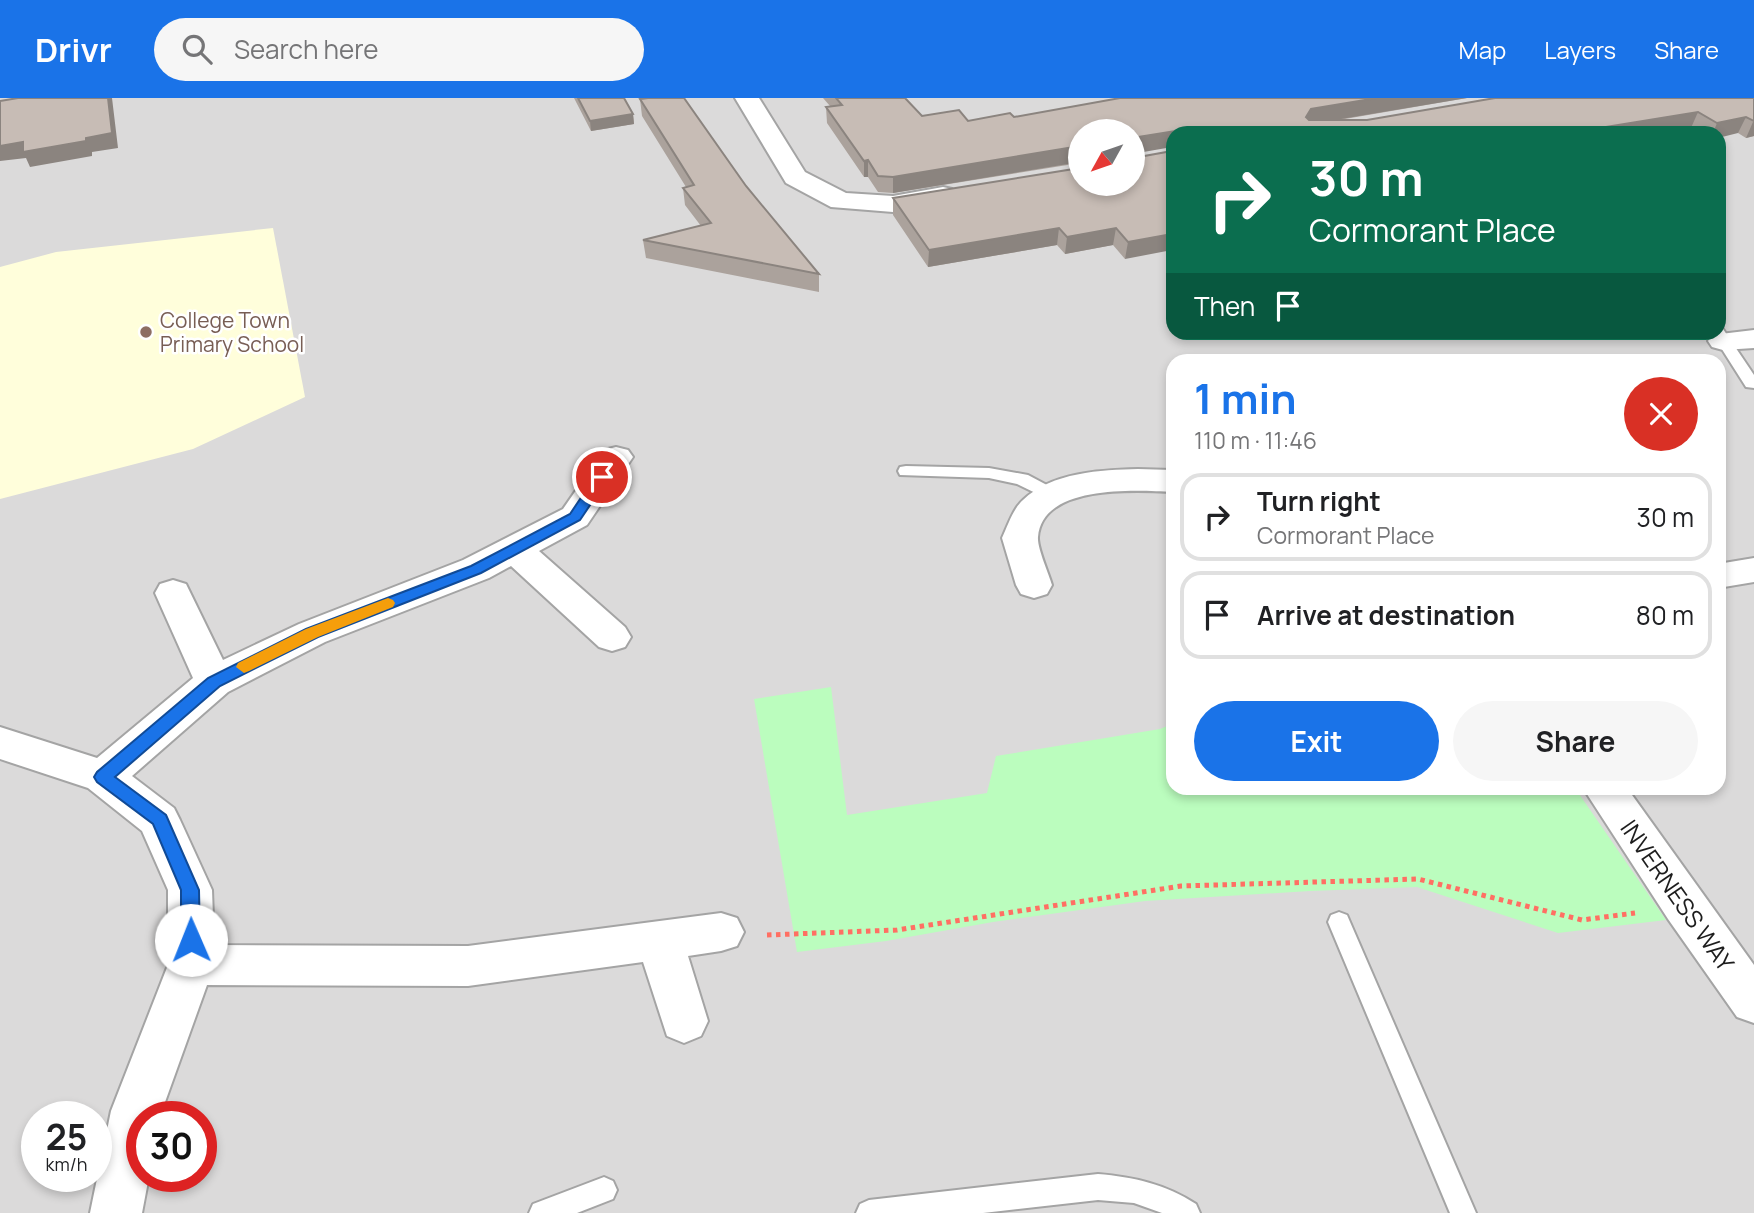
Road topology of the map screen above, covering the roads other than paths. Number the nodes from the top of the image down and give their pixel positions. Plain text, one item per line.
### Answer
1 (747, 98) edge
2 (973, 190) edge
3 (1726, 337) edge
4 (1754, 339) edge
5 (1722, 340) edge
6 (1752, 384) edge
7 (616, 457) dead end
8 (906, 471) dead end
9 (1166, 481) edge
10 (1054, 496) junction
11 (515, 549) junction
12 (1754, 570) edge
13 (1726, 575) edge
14 (1034, 584) dead end
15 (173, 593) dead end
16 (612, 637) dead end
17 (214, 682) junction
18 (0, 743) edge
19 (103, 777) junction
20 (1609, 795) edge
21 (1339, 922) dead end
22 (721, 932) road end
23 (660, 940) junction
24 (191, 965) junction
25 (1754, 1002) edge
26 (684, 1021) dead end
27 (604, 1190) dead end
28 (117, 1213) edge
29 (542, 1213) edge
30 (869, 1213) edge
31 (1187, 1213) edge
32 (1463, 1213) edge

1 - 2 street
3 - 4 street
5 - 6 lane
7 - 11 street
8 - 10 lane
9 - 10 street
10 - 14 street
11 - 16 street
11 - 17 street
12 - 13 street
15 - 17 street
17 - 19 street
18 - 19 street
19 - 24 street
20 - 25 street, INVERNESS WAY
21 - 32 lane
22 - 23 street
23 - 24 street
23 - 26 street
24 - 28 street
27 - 29 lane
30 - 31 lane

